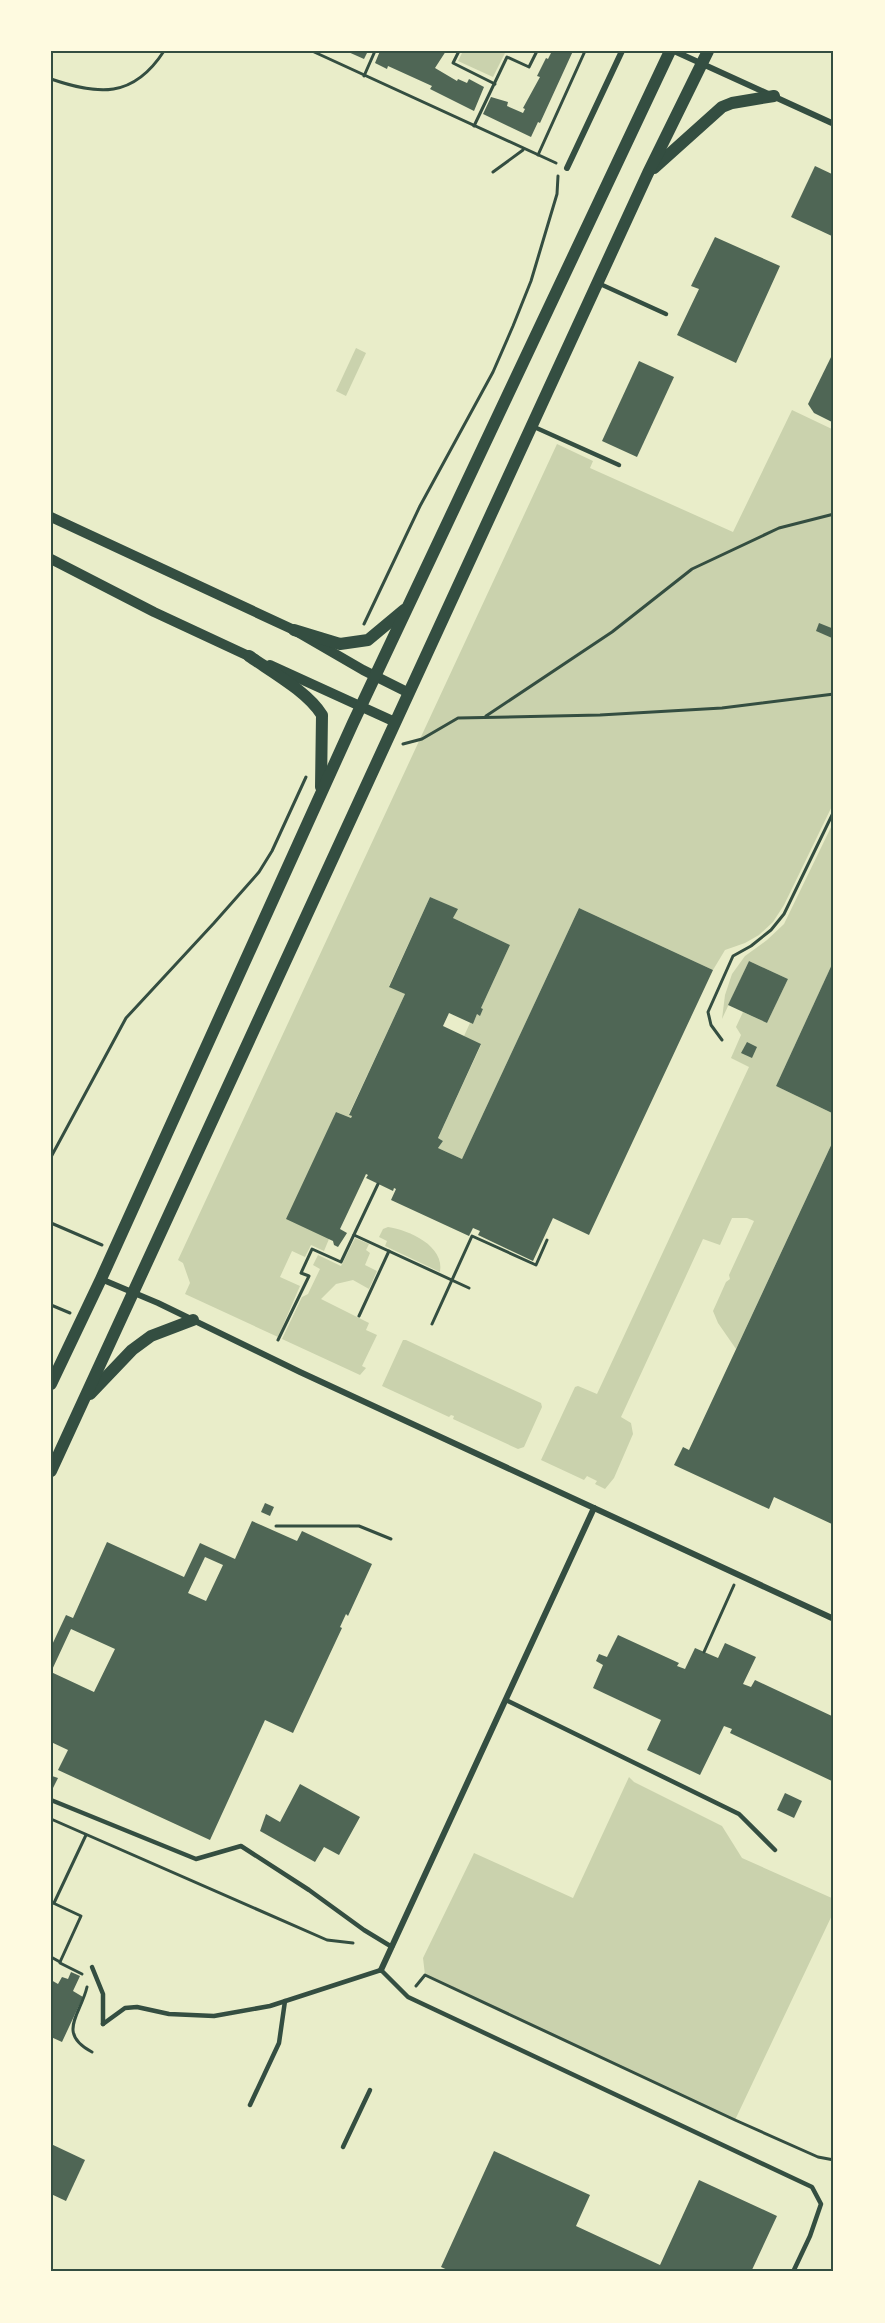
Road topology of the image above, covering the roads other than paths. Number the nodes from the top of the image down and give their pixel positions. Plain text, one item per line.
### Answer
1 (622, 51) edge
2 (672, 51) edge
3 (708, 51) edge
4 (702, 63) junction
5 (774, 96) junction
6 (834, 124) edge
7 (567, 168) road end
8 (648, 173) junction
9 (598, 283) junction
10 (666, 314) dead end
11 (532, 426) junction
12 (619, 465) dead end
13 (51, 517) edge
14 (51, 559) edge
15 (410, 605) junction
16 (294, 630) junction
17 (249, 656) junction
18 (376, 677) junction
19 (409, 693) junction
20 (361, 706) junction
21 (395, 722) junction
22 (321, 794) junction
23 (101, 1280) junction
24 (134, 1294) junction
25 (193, 1320) junction
26 (51, 1384) edge
27 (83, 1401) junction
28 (51, 1471) edge
29 (594, 1508) junction
30 (834, 1619) edge
31 (506, 1700) junction
32 (51, 1800) edge
33 (775, 1850) dead end
34 (392, 1947) junction
35 (92, 1967) dead end
36 (381, 1970) junction
37 (285, 2001) junction
38 (370, 2090) dead end
39 (250, 2105) dead end
40 (343, 2148) dead end
41 (793, 2272) edge

1 - 7 street
2 - 4 street
2 - 15 main road
3 - 4 main road
4 - 5 street
4 - 8 main road
5 - 6 street
5 - 8 main road
8 - 9 main road
9 - 10 lane
9 - 11 main road
11 - 12 lane
11 - 19 main road
13 - 16 street
14 - 17 street
15 - 16 main road
15 - 18 main road
16 - 18 street
17 - 20 street
17 - 22 main road
18 - 19 street
18 - 20 main road
19 - 21 main road
20 - 21 street
20 - 22 main road
21 - 24 main road
22 - 23 main road
23 - 24 street
23 - 26 main road
24 - 25 street
24 - 27 main road
25 - 27 main road
25 - 29 street
27 - 28 main road
29 - 30 street
29 - 31 street
31 - 33 lane
31 - 34 street
32 - 34 lane
34 - 36 street
35 - 37 lane
36 - 37 lane
36 - 41 lane
37 - 39 lane
38 - 40 lane

